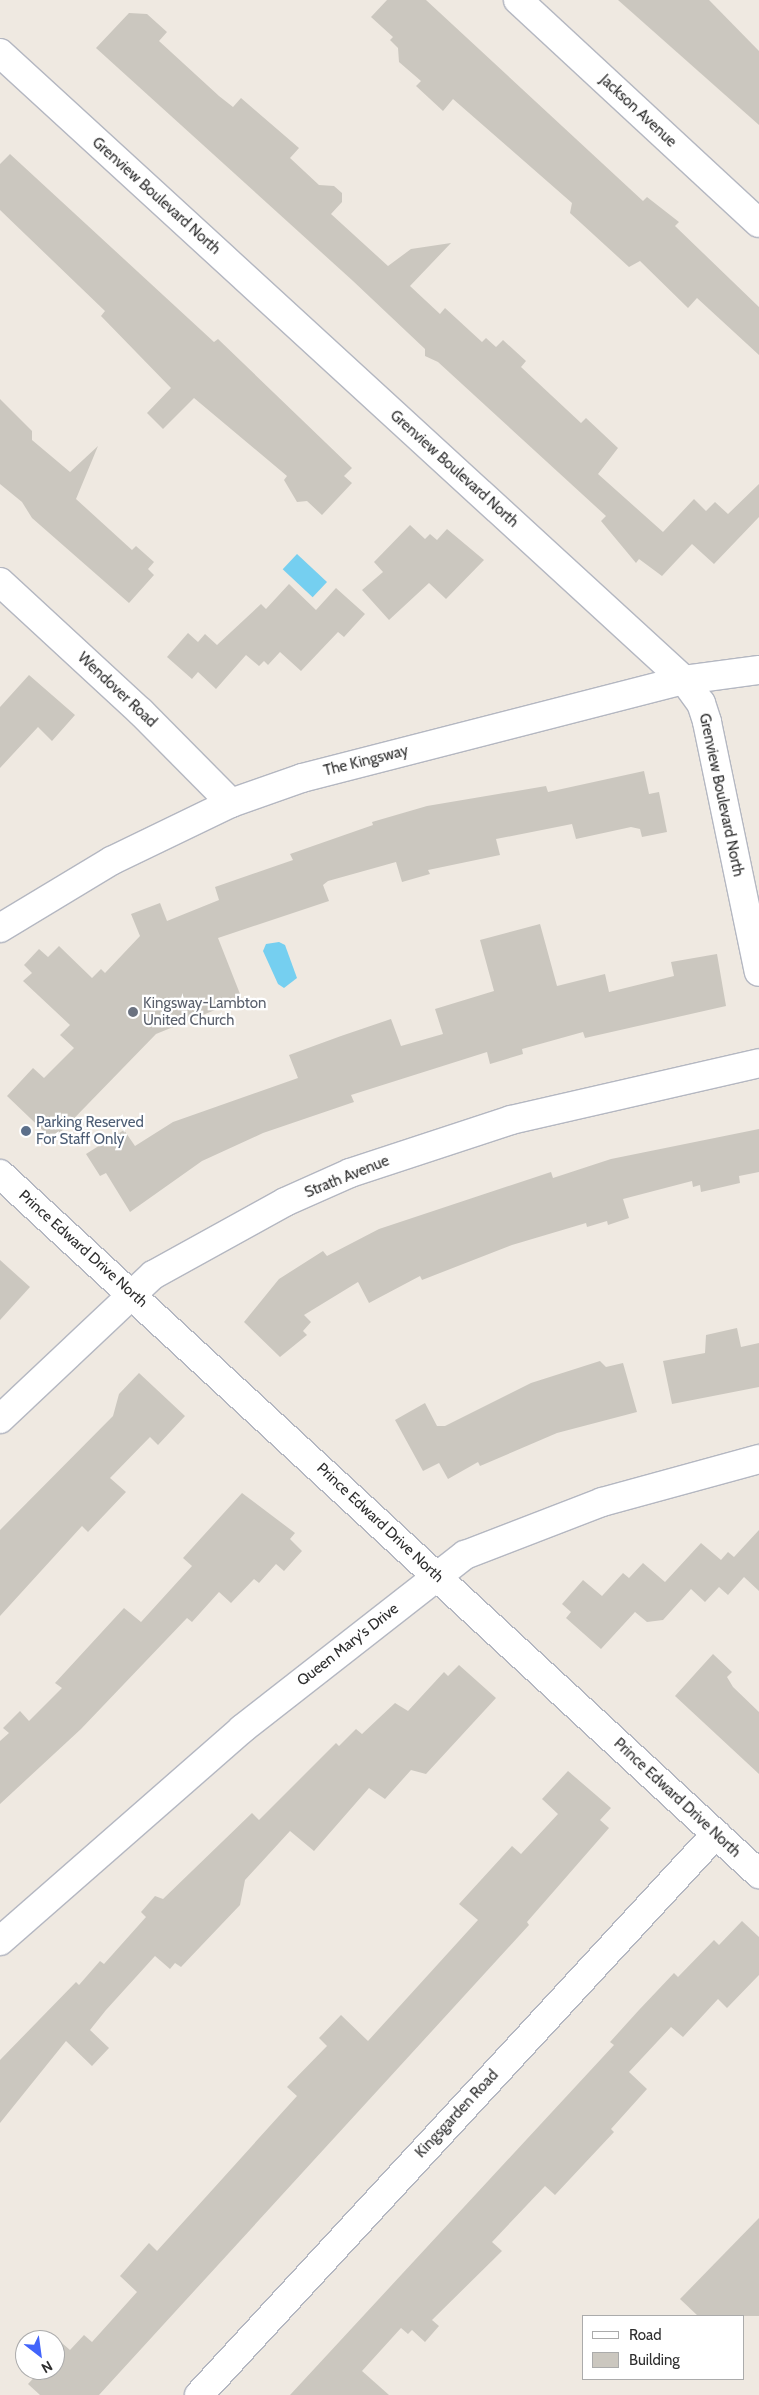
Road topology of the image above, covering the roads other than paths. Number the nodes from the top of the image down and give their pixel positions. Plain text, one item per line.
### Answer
1 (518, 0) edge
2 (0, 53) edge
3 (759, 223) edge
4 (0, 582) edge
5 (759, 670) edge
6 (684, 680) junction
7 (231, 803) junction
8 (0, 928) edge
9 (759, 972) edge
10 (759, 1063) edge
11 (0, 1174) edge
12 (131, 1292) junction
13 (0, 1419) edge
14 (759, 1459) edge
15 (436, 1574) junction
16 (716, 1834) junction
17 (759, 1874) edge
18 (0, 1941) edge
19 (199, 2395) edge

1 - 3 street, Jackson Avenue
2 - 6 street, Grenview Boulevard North
4 - 7 street, Wendover Road
5 - 6 street, The Kingsway
6 - 7 street, The Kingsway
6 - 9 street, Grenview Boulevard North
7 - 8 street, The Kingsway
10 - 12 street, Strath Avenue
11 - 12 street, Prince Edward Drive North
12 - 13 street, Strath Avenue
12 - 15 street, Prince Edward Drive North
14 - 15 street, Queen Mary's Drive
15 - 16 street, Prince Edward Drive North
15 - 18 street, Queen Mary's Drive
16 - 17 street, Prince Edward Drive North
16 - 19 street, Kingsgarden Road

